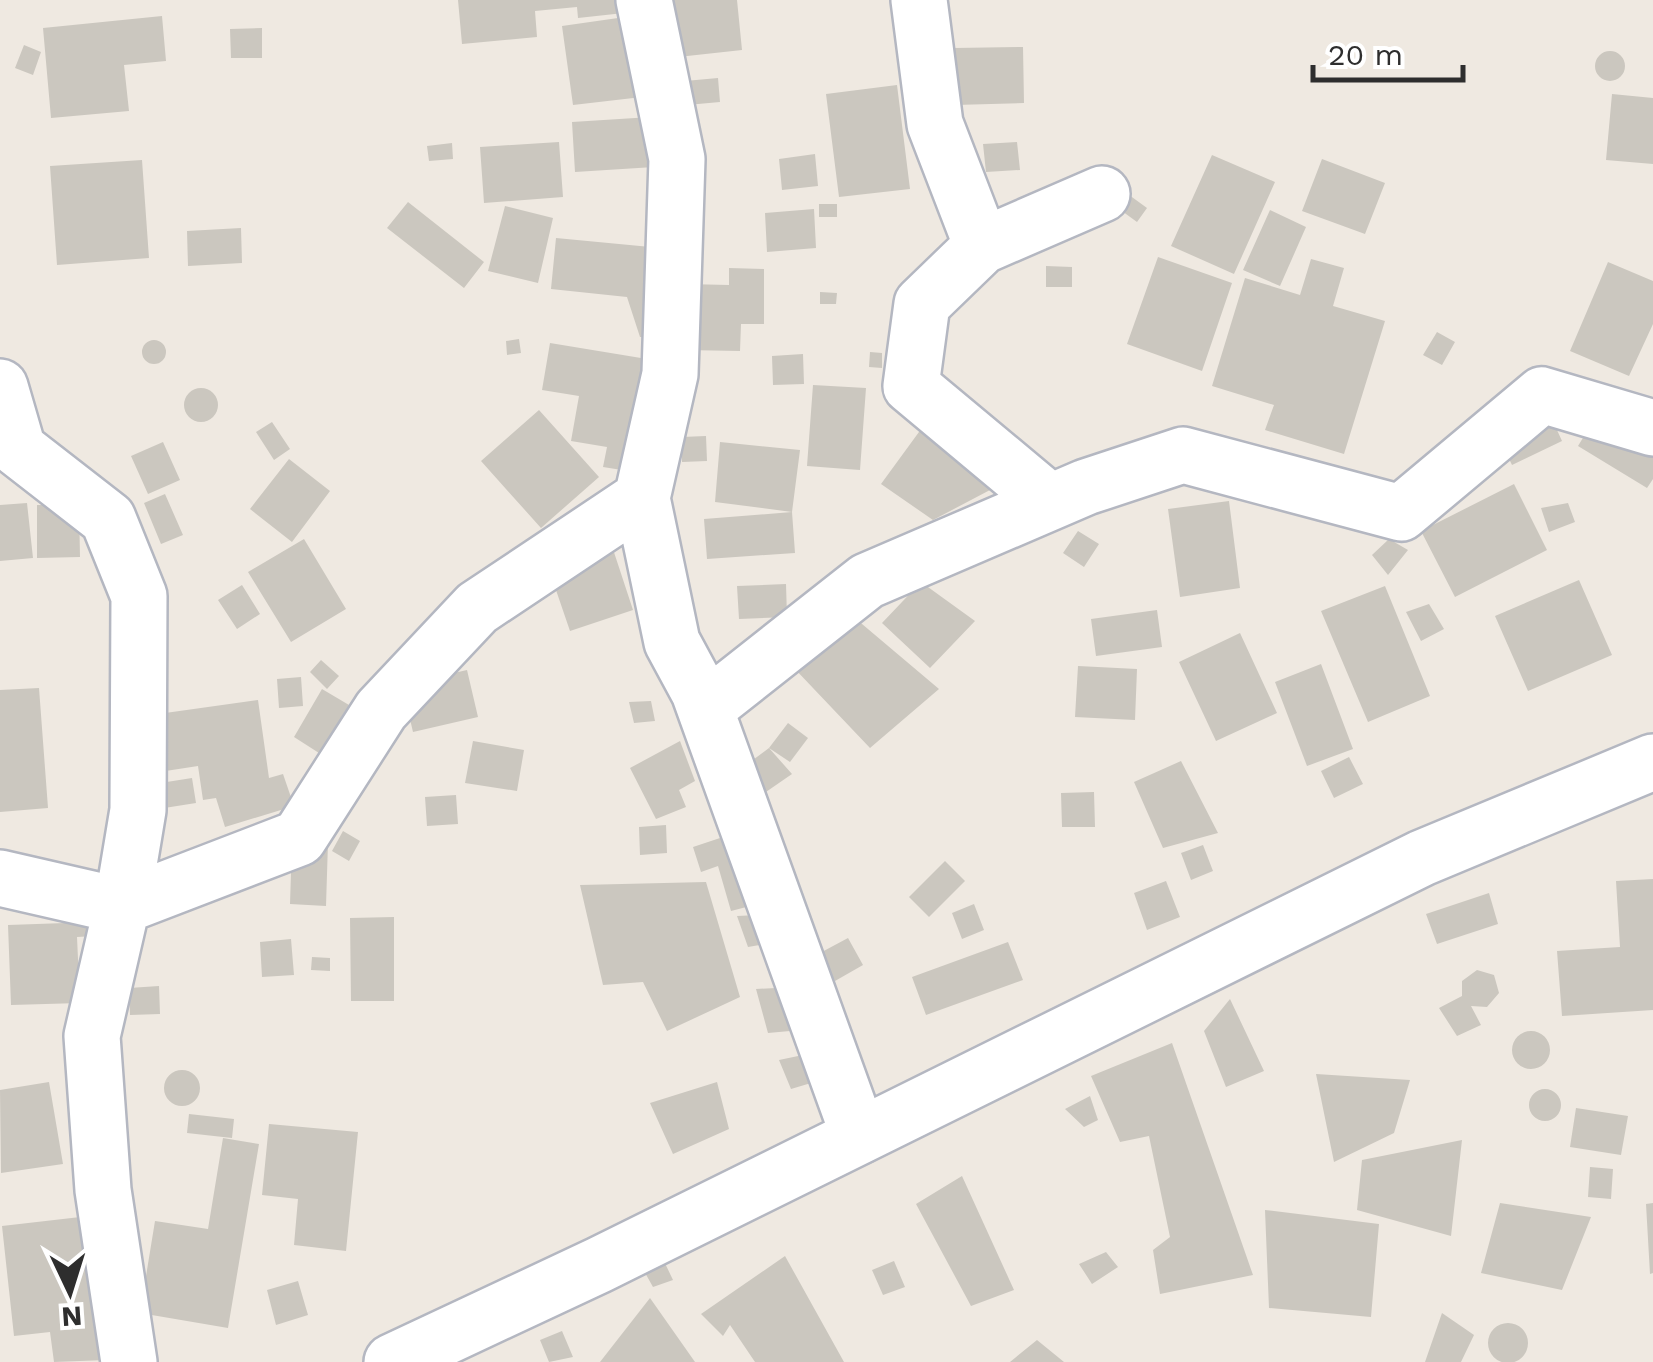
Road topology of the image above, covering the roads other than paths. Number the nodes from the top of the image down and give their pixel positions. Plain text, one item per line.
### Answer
1 (644, 0) edge
2 (919, 0) edge
3 (1102, 194) dead end
4 (982, 246) junction
5 (0, 387) edge
6 (1653, 428) edge
7 (642, 498) junction
8 (1050, 502) junction
9 (706, 708) junction
10 (1653, 762) edge
11 (0, 878) edge
12 (122, 906) junction
13 (859, 1136) junction
14 (428, 1355) edge
15 (129, 1362) edge

1 - 7 street
2 - 4 street
3 - 4 street
4 - 8 street
5 - 12 street
6 - 8 street
7 - 9 street
7 - 12 street
8 - 9 street
9 - 13 street
10 - 13 street
11 - 12 street
12 - 15 street
13 - 14 street

